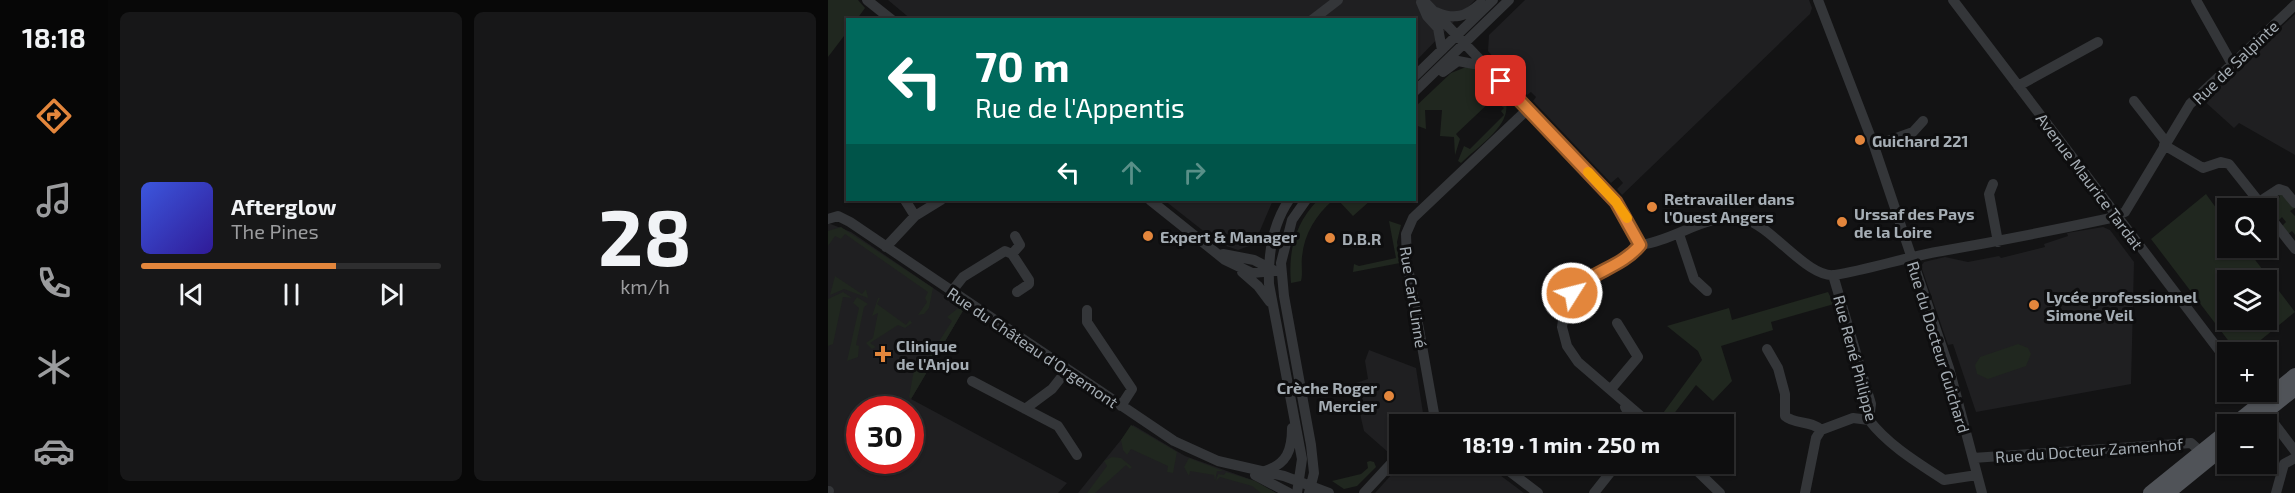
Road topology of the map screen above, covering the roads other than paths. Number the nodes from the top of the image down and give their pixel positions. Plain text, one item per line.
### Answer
1 (867, 0) edge
2 (1338, 0) edge
3 (1422, 0) edge
4 (1484, 0) edge
5 (1493, 0) edge
6 (1509, 0) edge
7 (1818, 0) edge
8 (1953, 0) edge
9 (2196, 0) edge
10 (2295, 5) edge
11 (1433, 10) junction
12 (890, 18) edge
13 (1315, 18) edge
14 (1461, 39) junction
15 (2098, 42) dead end
16 (1442, 50) junction
17 (2232, 64) junction
18 (1487, 67) junction
19 (1416, 75) edge
20 (2018, 86) junction
21 (1416, 92) edge
22 (1416, 95) edge
23 (2134, 100) dead end
24 (1528, 109) junction
25 (1923, 121) dead end
26 (2165, 143) junction
27 (1874, 146) junction
28 (1993, 184) dead end
29 (2256, 198) edge
30 (2271, 198) edge
31 (906, 201) edge
32 (939, 201) edge
33 (1151, 201) edge
34 (1288, 201) edge
35 (1305, 201) edge
36 (2295, 203) edge
37 (915, 216) junction
38 (2116, 216) junction
39 (828, 219) edge
40 (2277, 225) edge
41 (1679, 234) junction
42 (1015, 236) dead end
43 (1200, 241) junction
44 (1998, 242) junction
45 (1640, 245) junction
46 (886, 247) junction
47 (2295, 249) edge
48 (1012, 254) junction
49 (1912, 258) junction
50 (1225, 260) junction
51 (1273, 268) junction
52 (1833, 275) junction
53 (952, 291) junction
54 (1707, 291) dead end
55 (1017, 292) dead end
56 (1087, 310) dead end
57 (1274, 311) junction
58 (1617, 323) dead end
59 (2217, 348) edge
60 (1767, 349) dead end
61 (1067, 370) junction
62 (2295, 375) edge
63 (972, 381) dead end
64 (2295, 389) edge
65 (1614, 392) junction
66 (1292, 398) junction
67 (2258, 402) edge
68 (1121, 406) junction
69 (2262, 408) junction
70 (1025, 409) junction
71 (1430, 414) edge
72 (1628, 414) edge
73 (1638, 414) edge
74 (2252, 414) edge
75 (2258, 414) edge
76 (1869, 420) junction
77 (1821, 430) junction
78 (2217, 439) edge
79 (2295, 451) edge
80 (2201, 452) junction
81 (2217, 453) edge
82 (1077, 455) dead end
83 (1973, 458) junction
84 (2295, 458) edge
85 (1389, 466) edge
86 (1245, 469) junction
87 (1265, 471) junction
88 (1513, 474) edge
89 (1609, 474) edge
90 (1704, 474) edge
91 (1977, 475) junction
92 (1299, 481) junction
93 (1311, 489) edge
94 (1289, 493) edge
95 (1297, 493) edge
96 (1329, 493) edge
97 (1364, 493) edge
98 (1538, 493) edge
99 (1594, 493) edge
100 (1720, 493) edge
101 (1805, 493) edge
102 (1982, 493) edge
103 (2150, 493) edge
104 (2168, 493) edge
105 (2276, 493) edge

1 - 12 street
2 - 13 street
3 - 11 street
3 - 16 street
4 - 11 street
5 - 14 street
6 - 14 street
7 - 27 street, Rue du Docteur Guichard
8 - 20 street, Avenue Maurice Tardat
9 - 17 street
10 - 17 street, Rue de Salpinte
11 - 14 street
14 - 16 street
14 - 18 street
14 - 21 street
15 - 20 street
16 - 19 street
17 - 26 street, Rue de Salpinte
18 - 22 street
18 - 24 street
20 - 38 street, Avenue Maurice Tardat
23 - 26 street
24 - 45 street
24 - 71 street, Rue Carl Linné
25 - 27 street
26 - 29 street
26 - 38 street, Rue de Salpinte
27 - 49 street, Rue du Docteur Guichard
28 - 44 street
30 - 36 street
31 - 37 street
32 - 37 street
33 - 43 street
34 - 51 street
35 - 51 street
37 - 46 street
38 - 44 street
38 - 59 street, Avenue Maurice Tardat
39 - 46 street, Rue du Château d'Orgemont
40 - 47 street
41 - 45 street
41 - 52 street
41 - 54 street
42 - 48 street
43 - 50 street
43 - 51 street
44 - 49 street
45 - 65 street
46 - 53 street, Rue du Château d'Orgemont
48 - 53 street
48 - 55 street
49 - 52 street
49 - 83 street, Rue du Docteur Guichard
50 - 51 street
50 - 57 street
51 - 57 street
51 - 93 street
52 - 76 street, Rue René Philippe
53 - 61 street, Rue du Château d'Orgemont
56 - 68 street
57 - 66 street
58 - 65 street
60 - 77 street
61 - 68 street, Rue du Château d'Orgemont
61 - 70 street
62 - 69 main road
63 - 70 street
64 - 69 main road
65 - 72 street
65 - 73 street
66 - 87 street
66 - 92 street
67 - 69 street
68 - 86 street, Rue du Château d'Orgemont
69 - 74 main road
69 - 75 main road
69 - 79 street
70 - 82 street
76 - 77 street
76 - 91 street, Rue René Philippe
77 - 101 street
78 - 80 main road
80 - 83 street, Rue du Docteur Zamenhof
80 - 103 main road
81 - 104 main road
83 - 91 street, Rue du Docteur Guichard
84 - 105 street
85 - 97 street
86 - 87 street, Rue du Château d'Orgemont
86 - 94 street, Rue du Château d'Orgemont
87 - 92 street, Rue du Château d'Orgemont
88 - 98 street
89 - 99 street
90 - 100 street
91 - 102 street, Rue du Docteur Guichard
92 - 93 street, Rue du Château d'Orgemont
92 - 95 street
93 - 96 street, Rue du Château d'Orgemont

